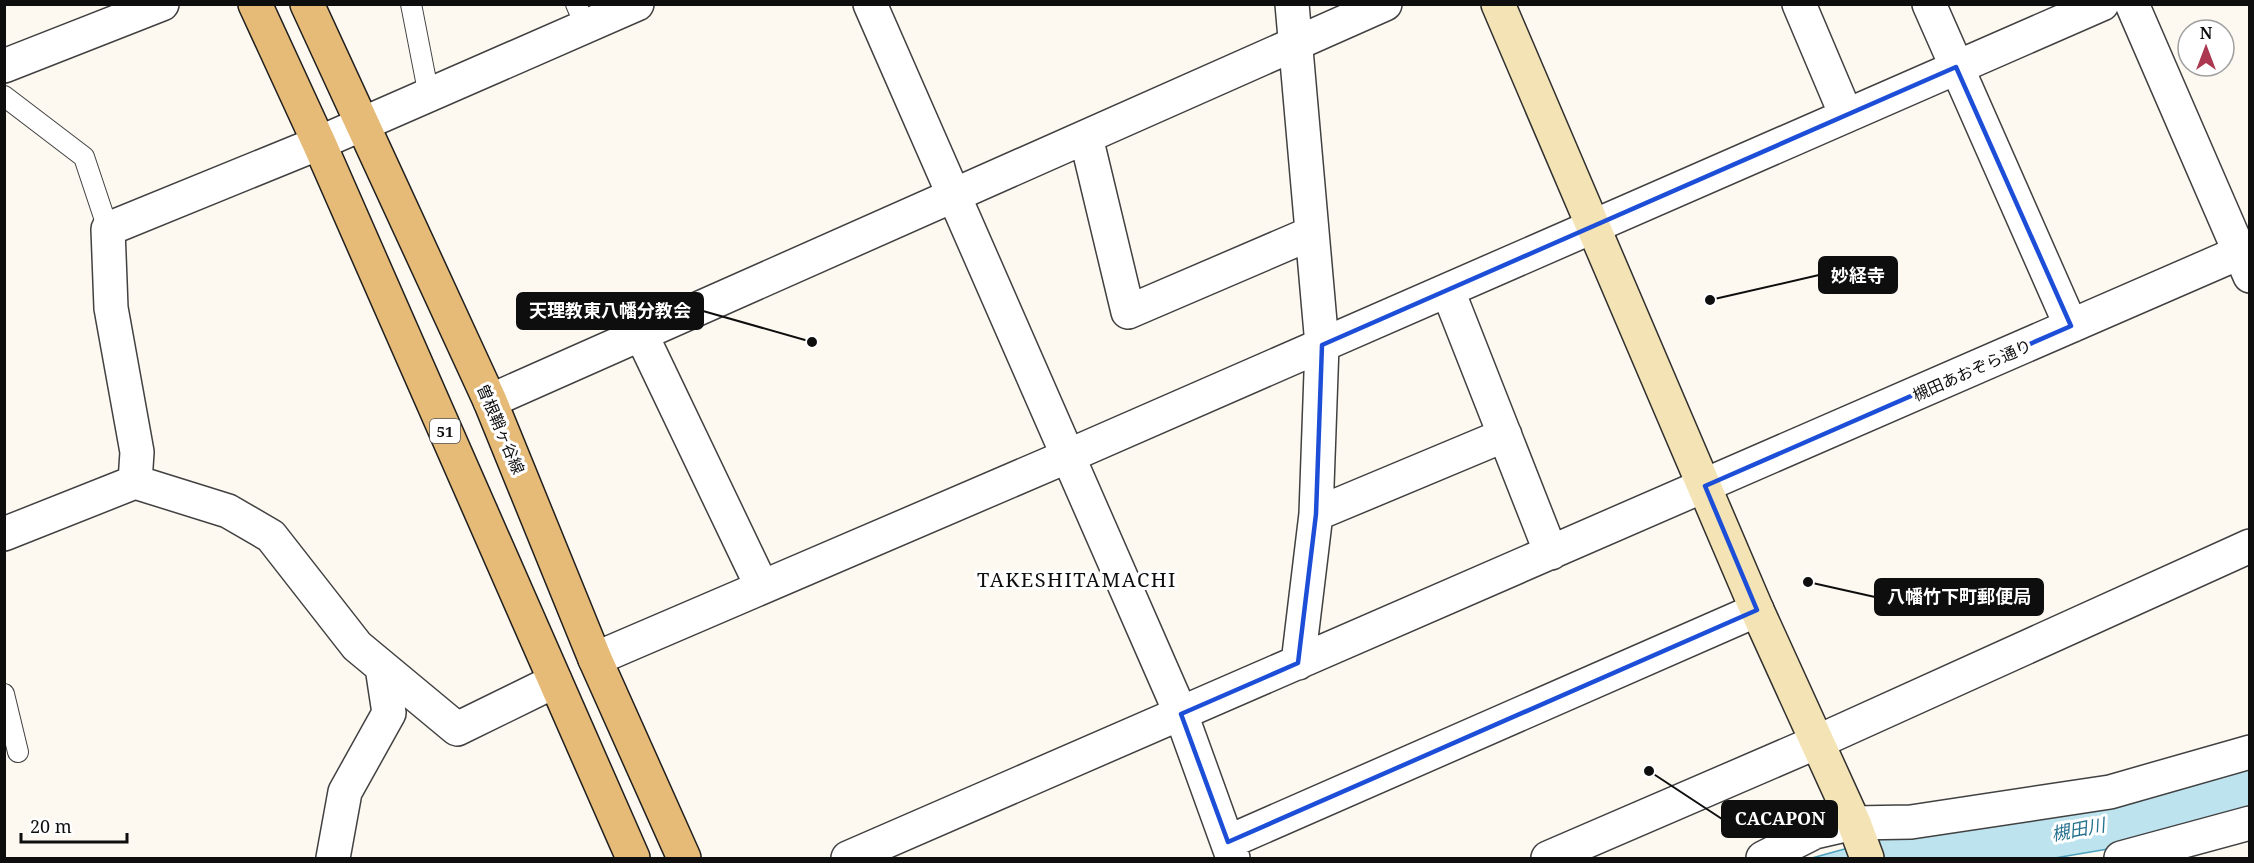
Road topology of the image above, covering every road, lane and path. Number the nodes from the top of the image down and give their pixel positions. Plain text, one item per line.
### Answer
1 (162, 4) edge
2 (255, 4) edge
3 (307, 4) edge
4 (411, 4) edge
5 (637, 4) edge
6 (870, 4) edge
7 (1292, 4) edge
8 (1385, 4) edge
9 (1498, 4) edge
10 (1799, 4) edge
11 (1929, 4) edge
12 (2102, 4) edge
13 (2132, 4) edge
14 (581, 16) edge
15 (1294, 45) junction
16 (4, 66) edge
17 (1956, 68) junction
18 (4, 96) edge
19 (429, 96) junction
20 (1846, 115) junction
21 (360, 125) junction
22 (1086, 137) junction
23 (320, 143) junction
24 (954, 196) junction
25 (1592, 225) junction
26 (108, 229) junction
27 (1312, 233) junction
28 (2246, 259) edge
29 (1448, 291) junction
30 (2071, 326) junction
31 (641, 334) junction
32 (1322, 345) junction
33 (490, 401) junction
34 (1505, 435) junction
35 (1068, 456) junction
36 (135, 482) junction
37 (1705, 486) junction
38 (1316, 514) junction
39 (4, 534) edge
40 (2250, 546) edge
41 (1551, 553) junction
42 (762, 588) junction
43 (1757, 610) junction
44 (595, 659) junction
45 (1298, 663) junction
46 (382, 667) junction
47 (555, 681) junction
48 (4, 694) edge
49 (1181, 714) junction
50 (1817, 742) junction
51 (18, 752) dead end
52 (2250, 752) edge
53 (2250, 823) edge
54 (1861, 841) edge
55 (1230, 850) edge
56 (333, 858) edge
57 (633, 858) edge
58 (684, 858) edge
59 (848, 858) edge
60 (1548, 858) edge
61 (1763, 858) edge
62 (2121, 858) edge

1 - 16 street
2 - 23 main road, 51
3 - 21 main road, 曽根鞘ヶ谷線
4 - 19 lane
5 - 14 street
6 - 24 street
7 - 15 street
8 - 15 street
9 - 25 street
10 - 20 street
11 - 17 street
12 - 17 street
13 - 28 street, 槻田あおぞら通り
14 - 19 street
15 - 22 street
15 - 27 street
17 - 20 street
17 - 30 street
18 - 26 lane
19 - 21 street
20 - 25 street
21 - 23 street
21 - 33 main road, 曽根鞘ヶ谷線
22 - 24 street
22 - 27 street
23 - 26 street
23 - 47 main road, 51
24 - 31 street
24 - 35 street
25 - 29 street
25 - 37 street
26 - 36 street
27 - 32 street
28 - 30 street, 槻田あおぞら通り
29 - 32 street
29 - 34 street
30 - 37 street, 槻田あおぞら通り
31 - 33 street
31 - 42 street
32 - 35 street
32 - 38 street
33 - 44 main road, 曽根鞘ヶ谷線
34 - 38 street
34 - 41 street
35 - 42 street
35 - 49 street
36 - 39 street
36 - 46 street
37 - 41 street, 槻田あおぞら通り
37 - 43 street
38 - 45 street
40 - 50 street
41 - 45 street, 槻田あおぞら通り
42 - 44 street
43 - 50 street
43 - 55 street
44 - 58 main road, 曽根鞘ヶ谷線
45 - 49 street, 槻田あおぞら通り
46 - 47 street
46 - 56 street
47 - 57 main road, 51
48 - 51 lane
49 - 55 street
49 - 59 street, 槻田あおぞら通り
50 - 54 street
50 - 60 street
52 - 54 street
53 - 62 street
54 - 61 street

